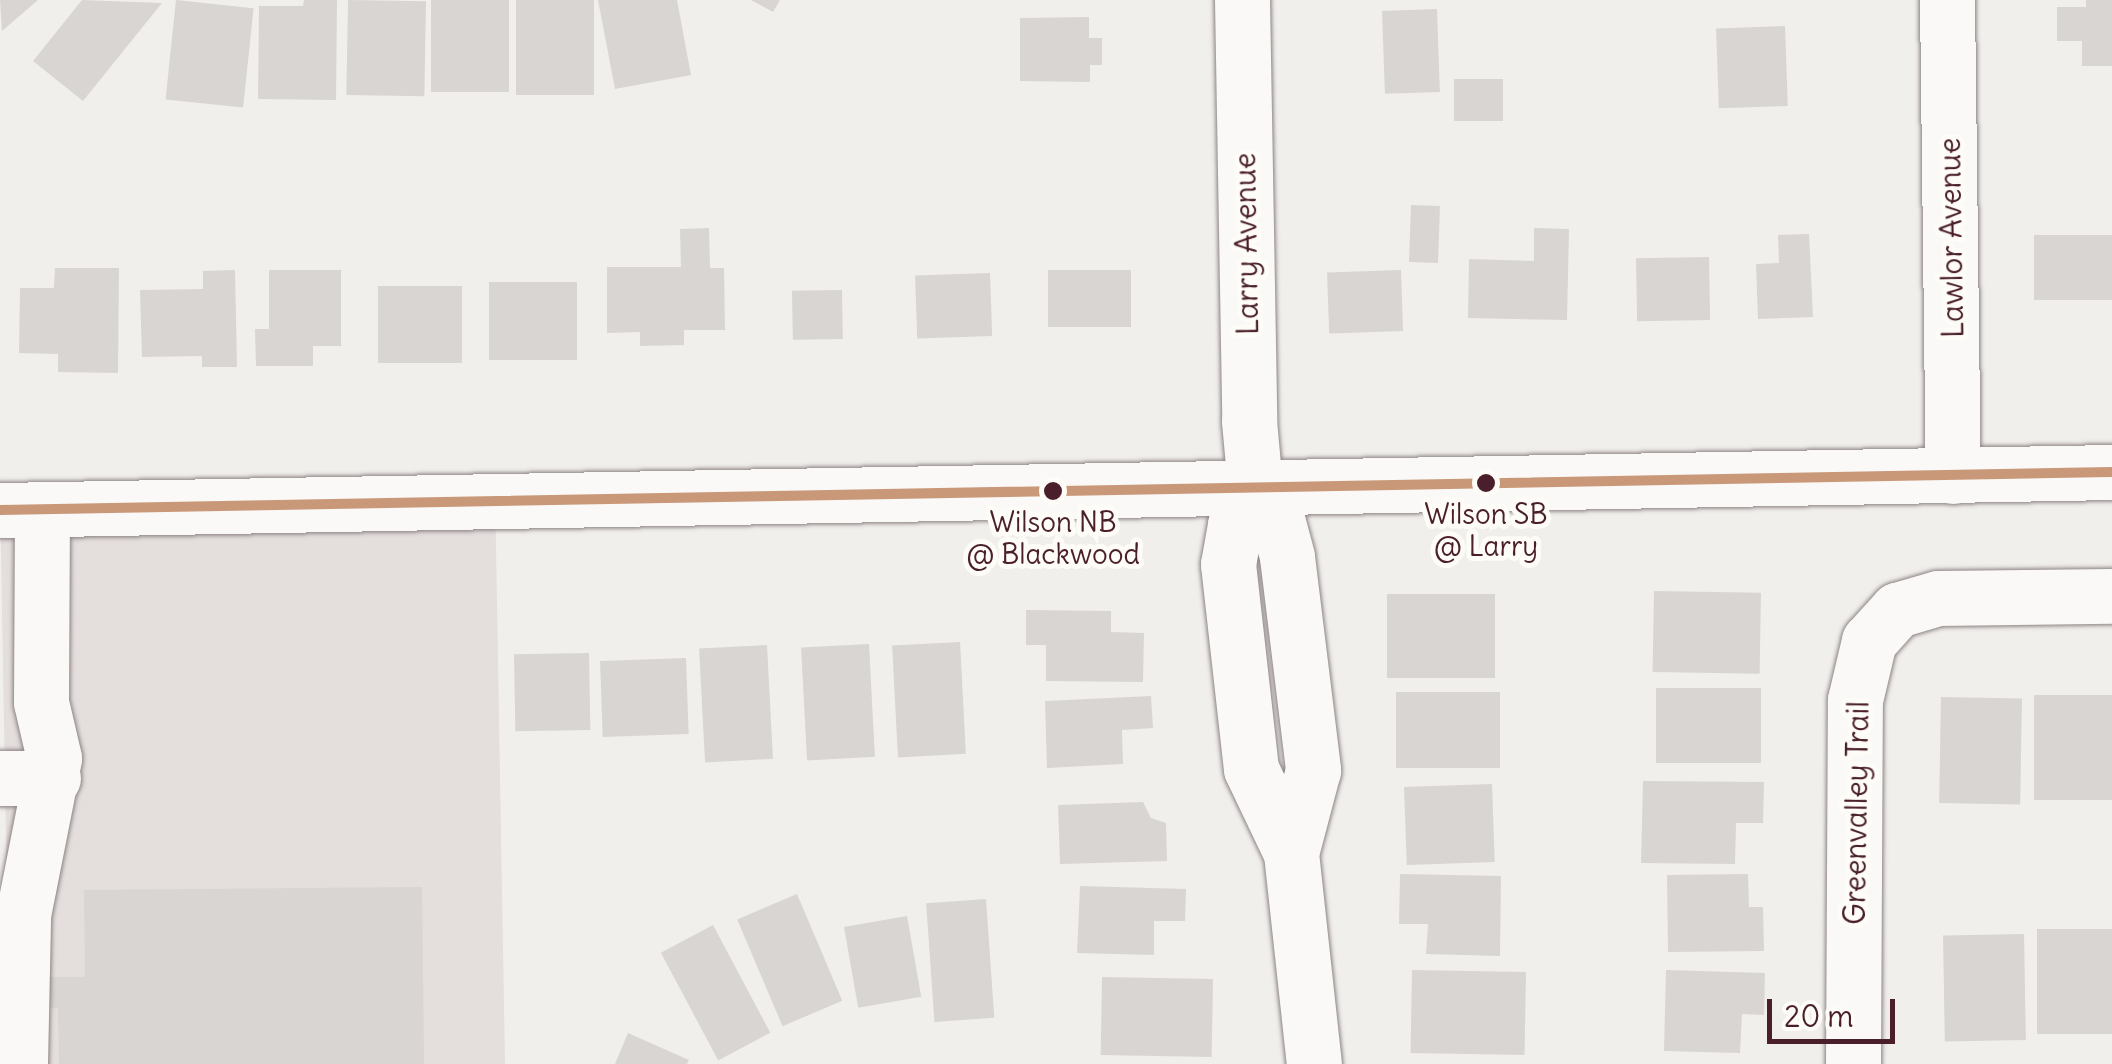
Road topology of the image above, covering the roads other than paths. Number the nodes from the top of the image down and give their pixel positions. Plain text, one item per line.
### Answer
1 (1242, 0) edge
2 (1947, 0) edge
3 (2112, 472) edge
4 (1953, 476) junction
5 (1255, 488) junction
6 (21, 509) edge
7 (2112, 596) edge
8 (0, 778) edge
9 (54, 778) junction
10 (20, 1064) edge
11 (1314, 1064) edge
12 (1853, 1064) edge

1 - 5 street, Larry Avenue
2 - 4 street, Lawlor Avenue
3 - 4 street
4 - 5 street
5 - 6 street
5 - 11 street
6 - 9 street
7 - 12 street, Greenvalley Trail
8 - 9 street
9 - 10 street

